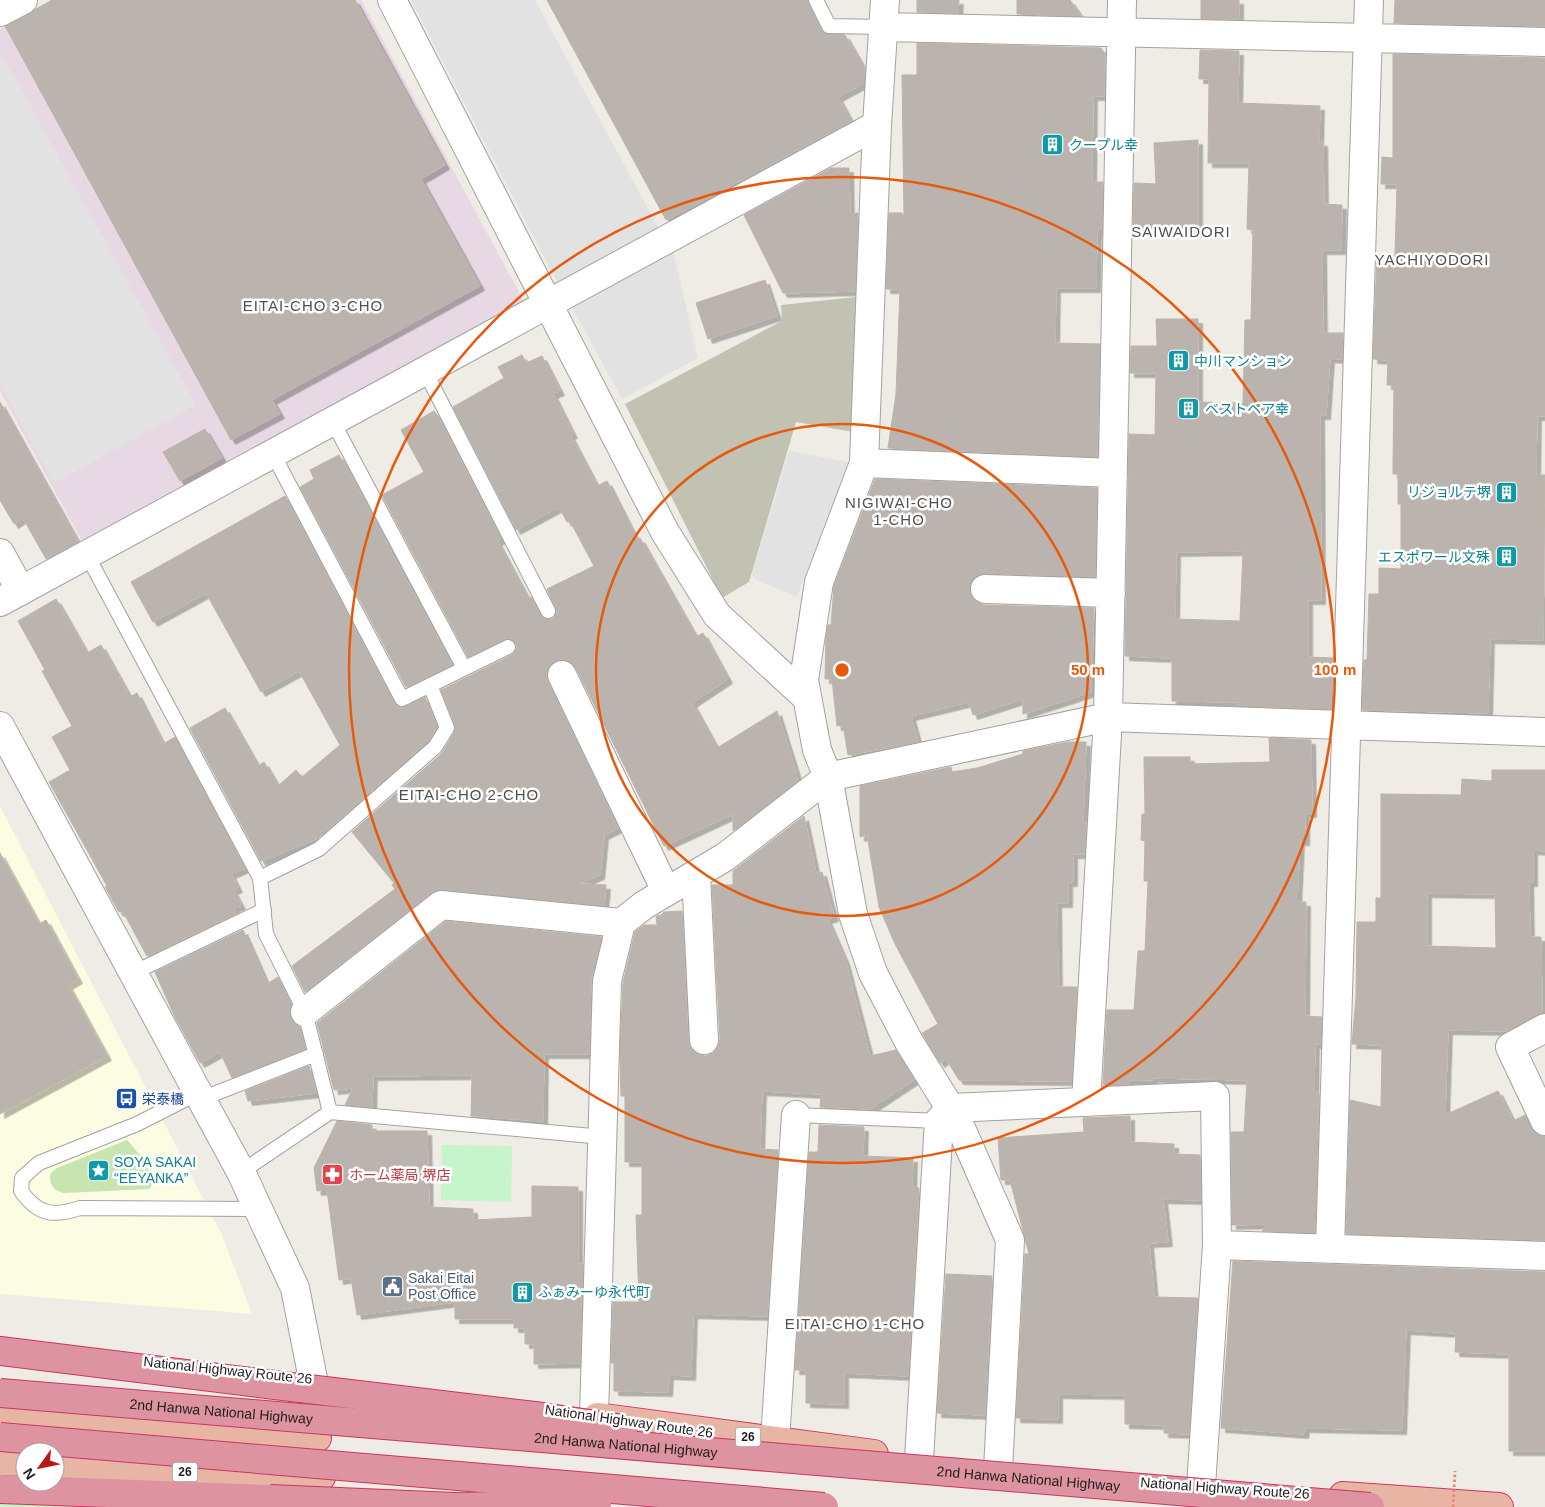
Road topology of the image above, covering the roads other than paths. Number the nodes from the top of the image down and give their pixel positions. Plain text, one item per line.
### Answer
1 (23, 0) edge
2 (392, 0) edge
3 (816, 0) edge
4 (885, 0) edge
5 (1122, 0) edge
6 (1369, 0) edge
7 (0, 12) edge
8 (884, 27) junction
9 (1120, 32) junction
10 (1368, 37) junction
11 (1545, 42) edge
12 (877, 125) junction
13 (547, 305) junction
14 (425, 371) junction
15 (333, 422) junction
16 (273, 454) junction
17 (864, 463) junction
18 (1113, 473) junction
19 (0, 553) edge
20 (87, 555) junction
21 (985, 589) dead end
22 (1110, 592) junction
23 (10, 597) edge
24 (548, 610) dead end
25 (508, 647) dead end
26 (464, 668) junction
27 (562, 675) dead end
28 (430, 685) junction
29 (807, 698) junction
30 (1108, 718) junction
31 (1347, 724) junction
32 (0, 726) edge
33 (1545, 732) edge
34 (828, 777) junction
35 (696, 875) junction
36 (260, 878) junction
37 (666, 891) junction
38 (264, 910) junction
39 (620, 923) junction
40 (134, 973) junction
41 (305, 1012) junction
42 (1545, 1028) edge
43 (704, 1040) dead end
44 (316, 1054) junction
45 (200, 1096) junction
46 (1086, 1102) junction
47 (330, 1112) junction
48 (796, 1115) joint
49 (945, 1115) junction
50 (1545, 1121) edge
51 (603, 1137) junction
52 (241, 1172) junction
53 (258, 1208) junction
54 (1217, 1245) junction
55 (1330, 1248) junction
56 (1545, 1256) edge
57 (0, 1346) edge
58 (0, 1352) edge
59 (313, 1379) junction
60 (0, 1393) edge
61 (0, 1409) edge
62 (594, 1416) junction
63 (0, 1437) edge
64 (317, 1438) junction
65 (775, 1441) junction
66 (0, 1460) edge
67 (919, 1460) junction
68 (15, 1461) edge
69 (65, 1465) edge
70 (863, 1466) junction
71 (998, 1470) junction
72 (316, 1476) junction
73 (1201, 1486) junction
74 (0, 1489) edge
75 (748, 1501) junction
76 (314, 1507) edge
77 (689, 1507) edge
78 (824, 1507) edge
79 (1370, 1507) edge
80 (1499, 1507) edge

1 - 7 street
2 - 13 street
3 - 8 lane
4 - 8 street
5 - 9 street
6 - 10 street
8 - 9 street
8 - 12 street
9 - 10 street
9 - 18 street
10 - 11 street
10 - 31 street
12 - 13 street
12 - 17 street
13 - 14 street
13 - 29 street
14 - 15 street
14 - 24 lane
15 - 16 street
15 - 26 lane
16 - 20 street
16 - 28 lane
17 - 18 street
17 - 29 street
18 - 22 street
19 - 23 street
20 - 23 street
20 - 36 lane
21 - 22 street
22 - 30 street
25 - 26 lane
26 - 28 lane
27 - 37 street
28 - 36 lane
29 - 34 street
30 - 31 street
30 - 34 street
30 - 46 street
31 - 33 street
31 - 55 street
32 - 40 street
34 - 35 street
34 - 49 street
35 - 37 street
35 - 43 street
36 - 38 lane
37 - 39 street
38 - 40 lane
38 - 41 lane
39 - 41 street
39 - 51 street
40 - 45 street
41 - 44 lane
42 - 50 street
44 - 45 lane
44 - 47 lane
45 - 52 street
45 - 53 lane
46 - 49 street
46 - 54 street
47 - 51 lane
47 - 52 lane
48 - 49 lane
48 - 65 street
49 - 67 street
49 - 71 street
51 - 62 street
52 - 53 street
53 - 59 street
54 - 55 street
54 - 73 street
55 - 56 street
57 - 59 highway, National Highway Route 26 / 26
58 - 70 highway, bridge
59 - 62 highway, National Highway Route 26 / 26
59 - 64 street
60 - 70 highway, 2nd Hanwa National Highway / 26, bridge
61 - 64 highway
62 - 65 highway, National Highway Route 26 / 26
63 - 75 highway, 26, bridge
64 - 72 street
65 - 67 highway, National Highway Route 26 / 26
66 - 68 highway
67 - 71 highway, National Highway Route 26 / 26
69 - 72 highway, 26
70 - 79 highway, 2nd Hanwa National Highway / 26, bridge
71 - 73 highway, National Highway Route 26 / 26
72 - 76 street
72 - 77 highway, 26
73 - 80 highway, National Highway Route 26 / 26
74 - 75 highway, bridge
75 - 78 highway, 26, bridge

